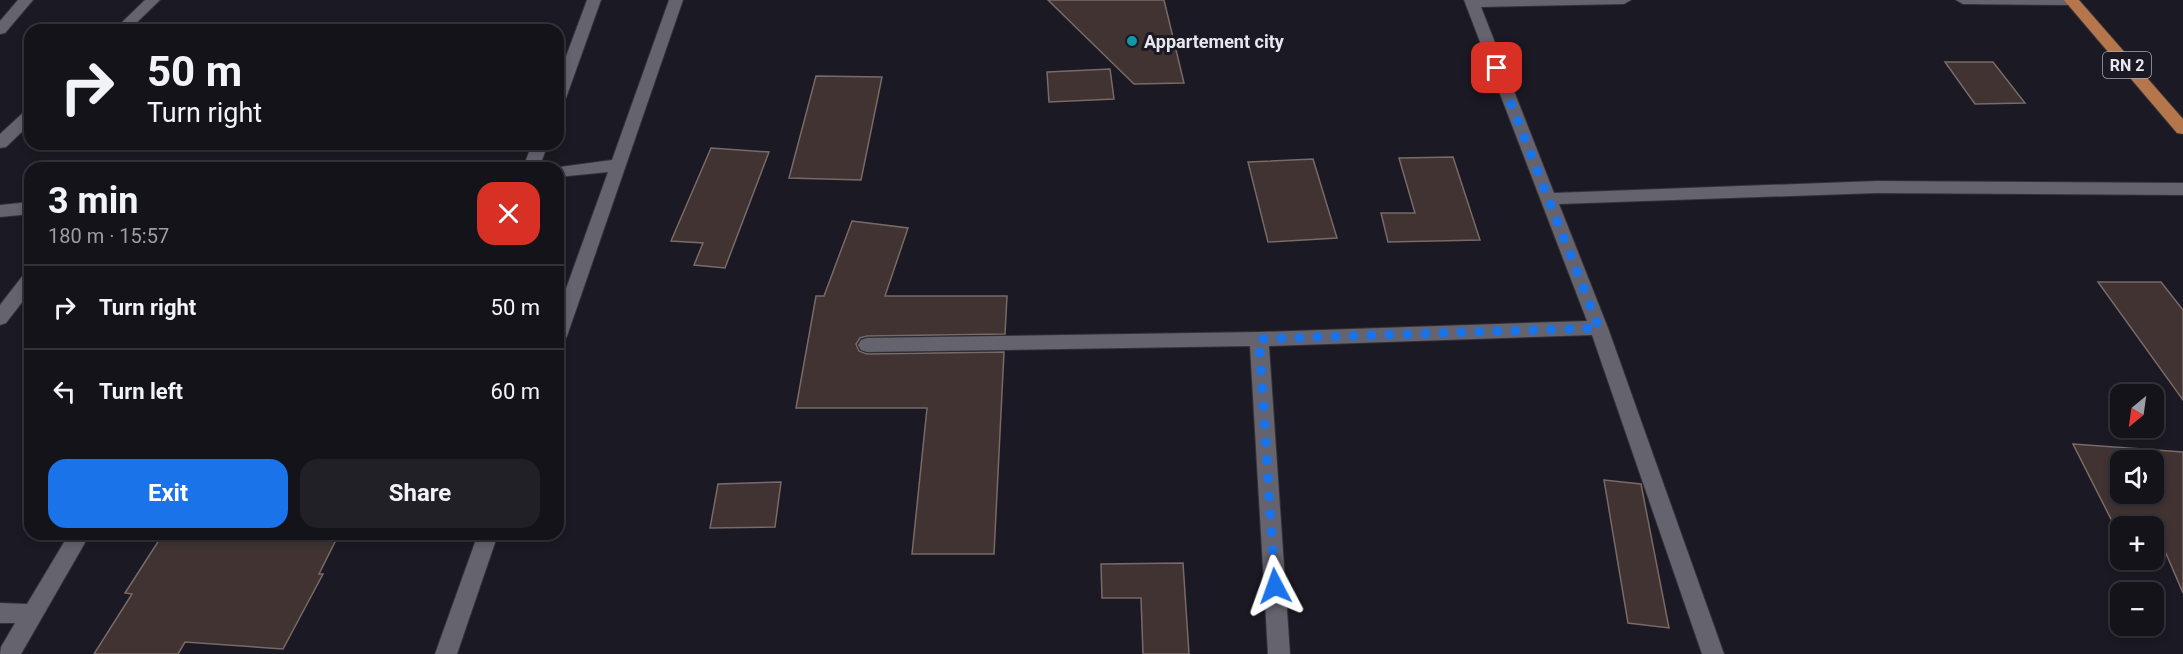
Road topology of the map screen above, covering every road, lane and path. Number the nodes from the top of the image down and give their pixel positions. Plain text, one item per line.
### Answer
1 (26, 0) edge
2 (153, 0) edge
3 (594, 0) edge
4 (676, 0) edge
5 (1624, 0) edge
6 (1963, 0) edge
7 (2071, 1) edge
8 (1472, 2) edge
9 (127, 24) edge
10 (0, 30) edge
11 (564, 82) edge
12 (24, 121) edge
13 (2183, 129) edge
14 (0, 143) edge
15 (618, 165) junction
16 (564, 170) edge
17 (2183, 189) edge
18 (1547, 199) junction
19 (24, 209) edge
20 (0, 211) edge
21 (24, 287) edge
22 (0, 318) edge
23 (564, 319) edge
24 (1599, 328) junction
25 (1259, 339) junction
26 (867, 345) dead end
27 (76, 540) edge
28 (486, 540) edge
29 (0, 613) edge
30 (32, 614) junction
31 (9, 654) edge
32 (446, 654) edge
33 (1279, 654) edge
34 (1713, 654) edge

1 - 10 street
2 - 9 street
3 - 11 street
4 - 15 street
5 - 8 street
6 - 7 street
7 - 13 main road, RN 2
8 - 18 street
12 - 14 street
15 - 16 street
15 - 23 street
17 - 18 street
18 - 24 street
19 - 20 street
21 - 22 street
24 - 25 street
24 - 34 street
25 - 26 street
25 - 33 street
27 - 30 street
28 - 32 street
29 - 30 street
30 - 31 street

